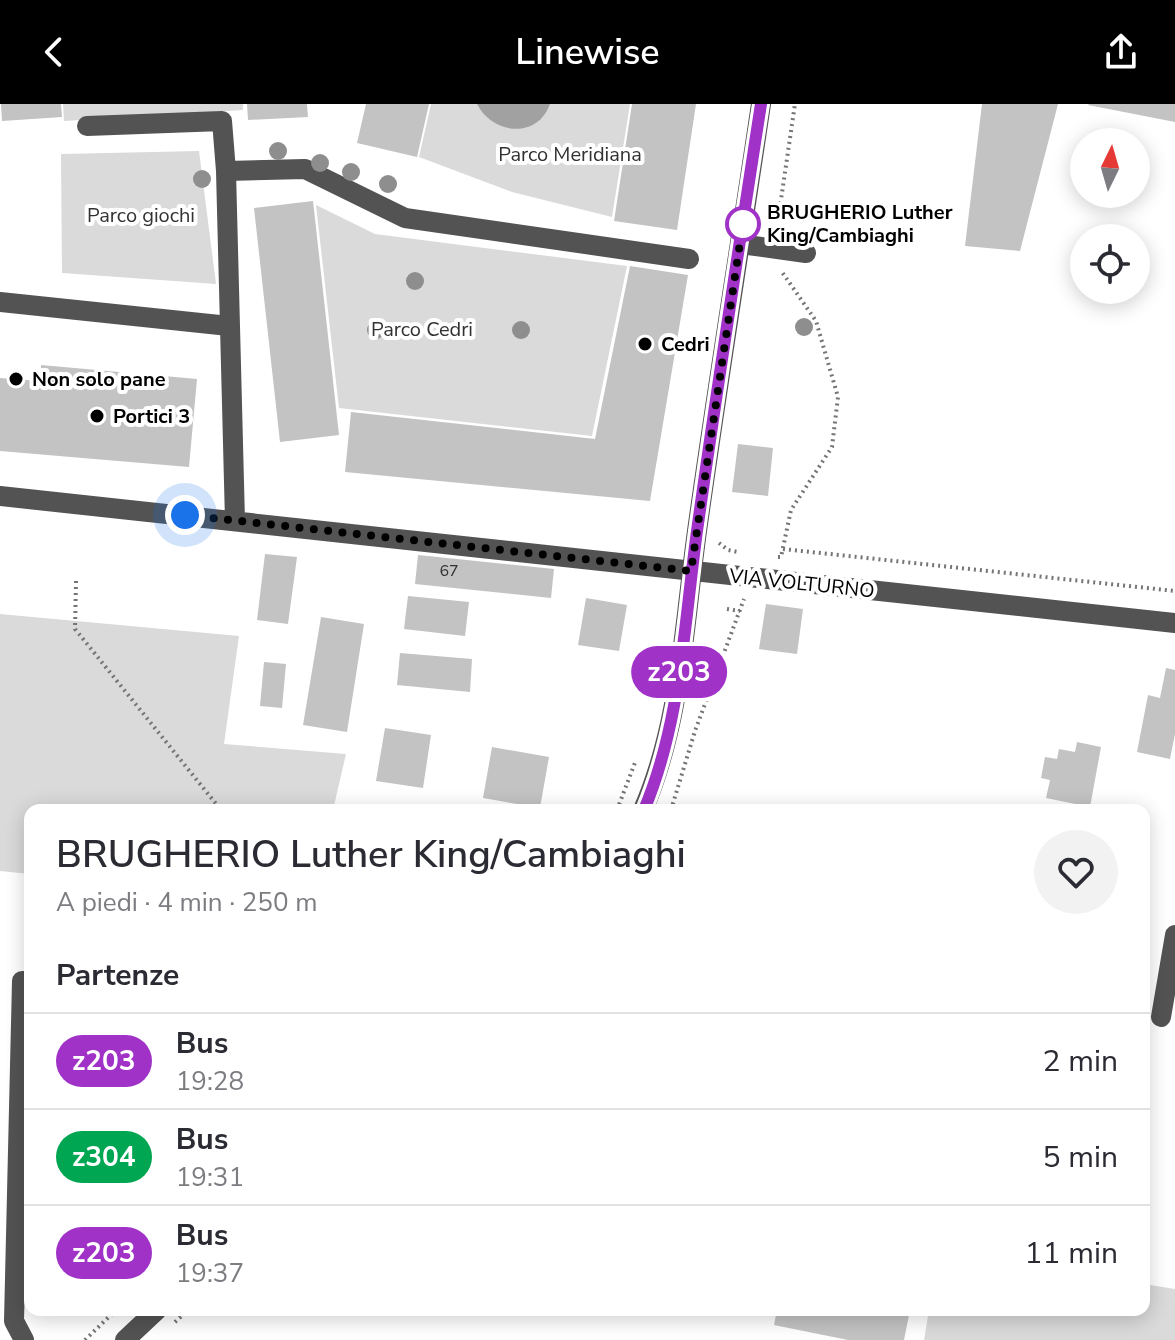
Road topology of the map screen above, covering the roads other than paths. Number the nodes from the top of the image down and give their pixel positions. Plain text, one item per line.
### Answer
1 (761, 104) edge
2 (87, 126) dead end
3 (226, 171) junction
4 (740, 244) junction
5 (806, 253) dead end
6 (689, 259) dead end
7 (0, 302) edge
8 (229, 326) junction
9 (0, 496) edge
10 (235, 521) junction
11 (691, 571) junction
12 (1175, 623) edge
13 (646, 804) edge
14 (1175, 935) edge
15 (24, 981) edge
16 (1161, 1017) dead end
17 (151, 1316) edge
18 (24, 1340) edge
19 (125, 1340) edge

1 - 4 street
2 - 3 street
3 - 6 street
3 - 8 street
4 - 5 street
4 - 11 street
7 - 8 street
8 - 10 street
9 - 10 street, VIA VOLTURNO
10 - 11 street, VIA VOLTURNO
11 - 12 street, VIA VOLTURNO
11 - 13 street
14 - 16 street
15 - 18 street
17 - 19 street

